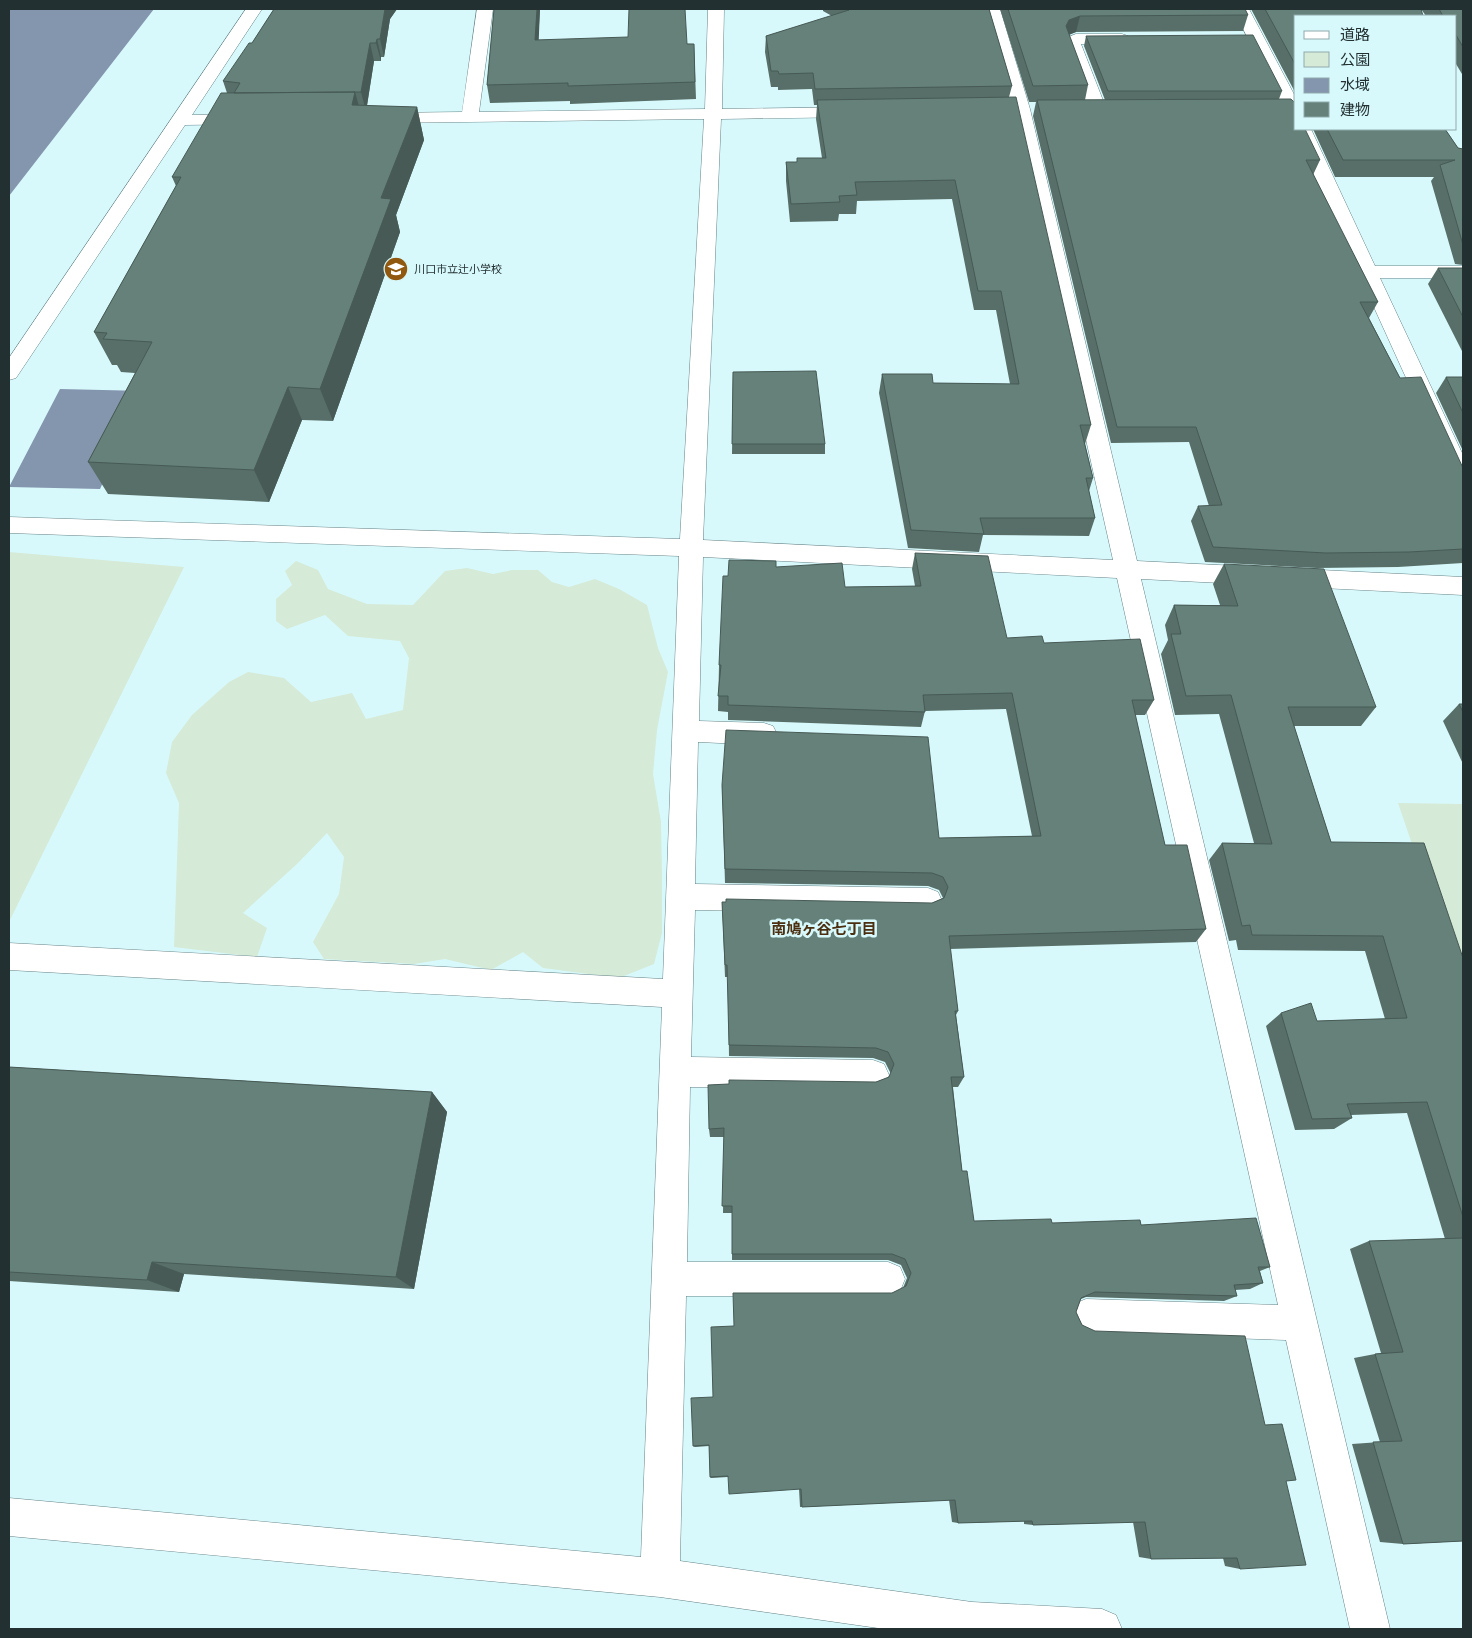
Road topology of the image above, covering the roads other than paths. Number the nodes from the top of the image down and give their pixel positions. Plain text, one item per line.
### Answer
1 (254, 9) edge
2 (485, 9) edge
3 (716, 9) edge
4 (992, 9) edge
5 (1241, 9) edge
6 (1236, 38) edge
7 (1256, 38) junction
8 (1136, 39) edge
9 (1097, 108) junction
10 (1117, 108) edge
11 (1273, 108) edge
12 (1294, 108) edge
13 (1078, 109) edge
14 (1294, 110) edge
15 (872, 112) edge
16 (713, 114) junction
17 (470, 117) junction
18 (364, 118) edge
19 (257, 119) edge
20 (179, 120) junction
21 (1302, 130) edge
22 (1369, 272) junction
23 (1463, 272) edge
24 (9, 373) edge
25 (1440, 429) junction
26 (1463, 429) edge
27 (1462, 476) edge
28 (9, 525) edge
29 (691, 548) junction
30 (1127, 570) junction
31 (1463, 586) edge
32 (686, 731) junction
33 (784, 735) edge
34 (681, 897) junction
35 (928, 901) edge
36 (9, 956) edge
37 (678, 994) junction
38 (675, 1072) junction
39 (873, 1075) dead end
40 (669, 1279) junction
41 (888, 1280) dead end
42 (1086, 1316) edge
43 (1300, 1323) junction
44 (9, 1517) edge
45 (660, 1578) junction
46 (976, 1626) edge
47 (1102, 1629) edge
48 (1370, 1629) edge

1 - 20 street
2 - 17 street
3 - 16 street
4 - 30 street
5 - 7 street
6 - 7 street
7 - 12 street
8 - 9 street
9 - 10 street
9 - 13 street
11 - 14 street
15 - 16 street
16 - 17 street
16 - 29 street
17 - 18 street
19 - 20 street
20 - 24 street
21 - 22 street
22 - 23 street
22 - 25 street
25 - 26 street
25 - 27 street
28 - 29 street
29 - 30 street
29 - 32 street
30 - 31 street
30 - 43 street
32 - 33 street
32 - 34 street
34 - 35 street
34 - 37 street
36 - 37 street
37 - 38 street
38 - 39 street
38 - 40 street
40 - 41 street
40 - 45 street
42 - 43 street
43 - 48 street
44 - 45 street
45 - 46 street
46 - 47 street

